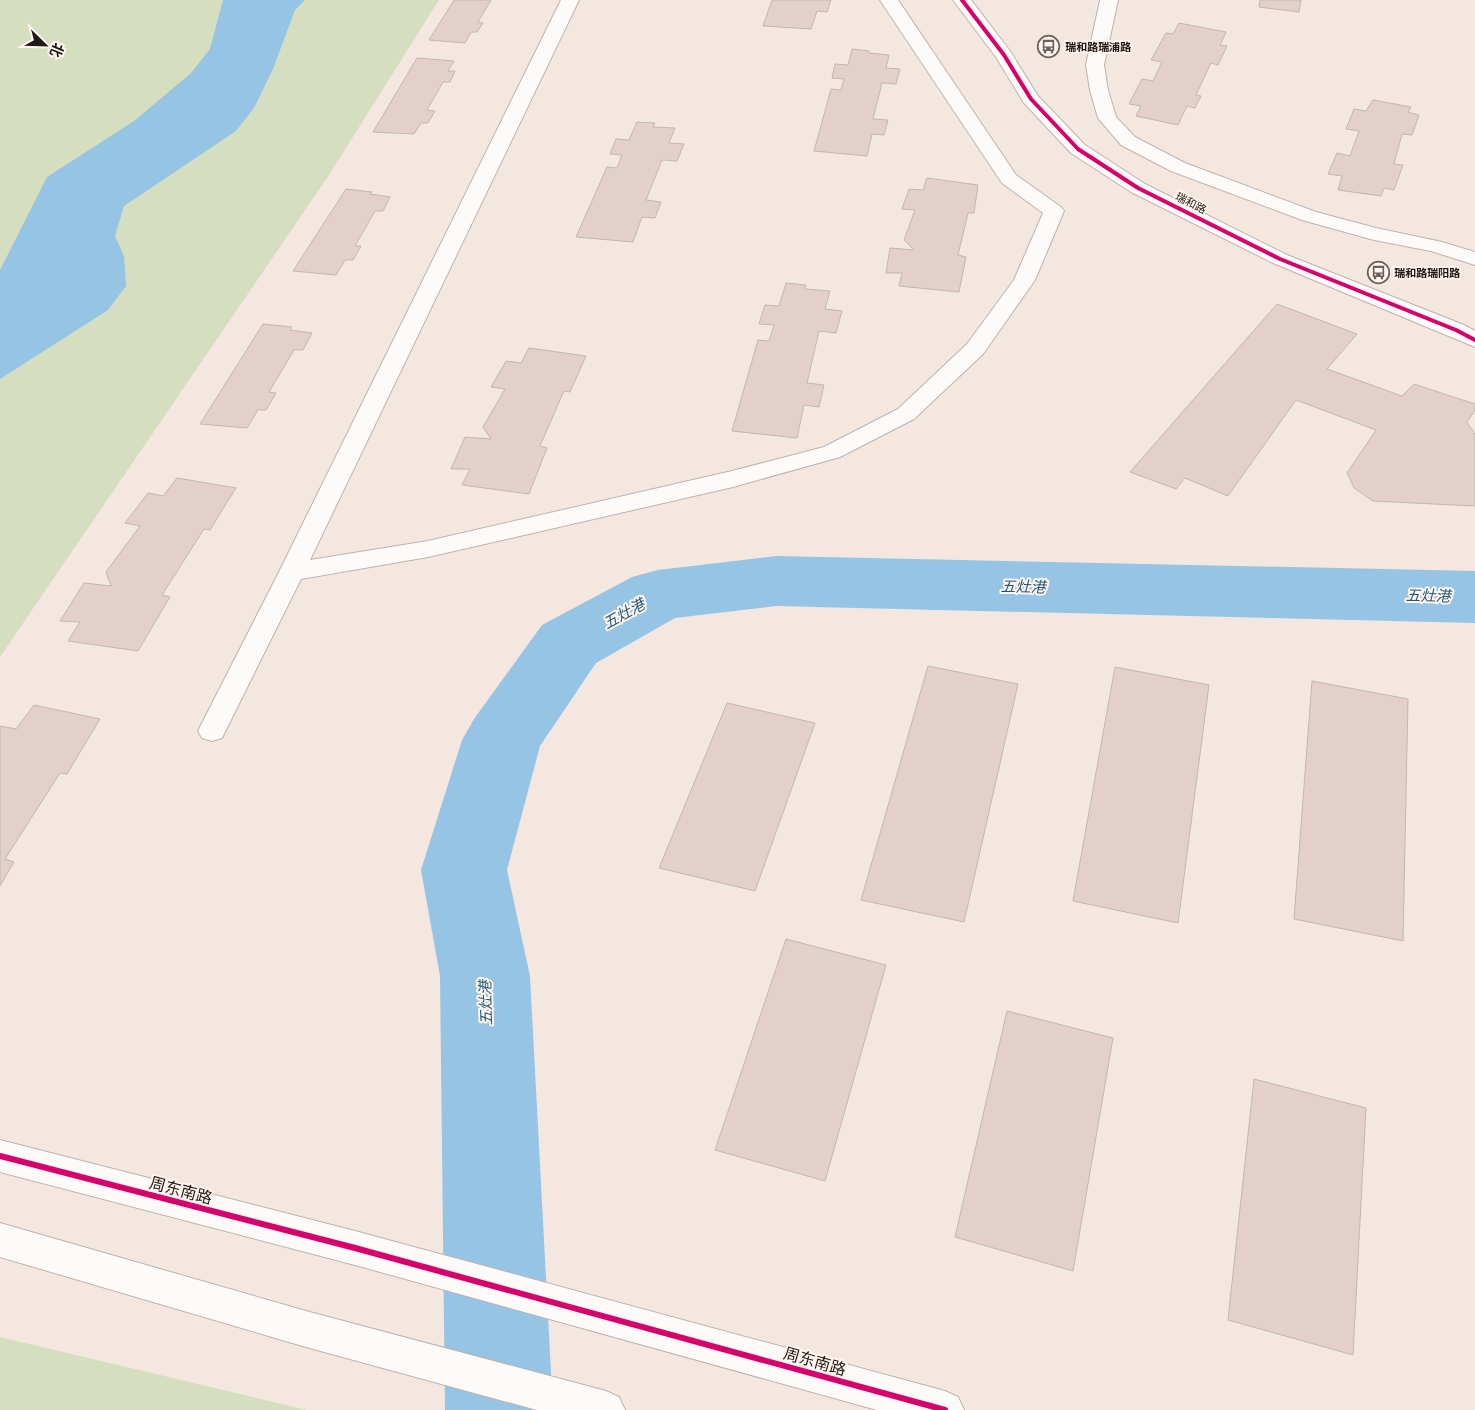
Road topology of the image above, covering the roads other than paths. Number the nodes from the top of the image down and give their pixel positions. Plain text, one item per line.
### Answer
1 (570, 0) edge
2 (889, 0) edge
3 (962, 0) edge
4 (1109, 0) edge
5 (1475, 259) edge
6 (1475, 340) edge
7 (292, 572) junction
8 (212, 731) dead end
9 (0, 1156) edge
10 (0, 1240) edge
11 (606, 1410) edge
12 (945, 1410) edge

1 - 7 street
2 - 7 street
3 - 6 street, 瑞和路
4 - 5 street
7 - 8 street
9 - 12 street, 周东南路
10 - 11 street

